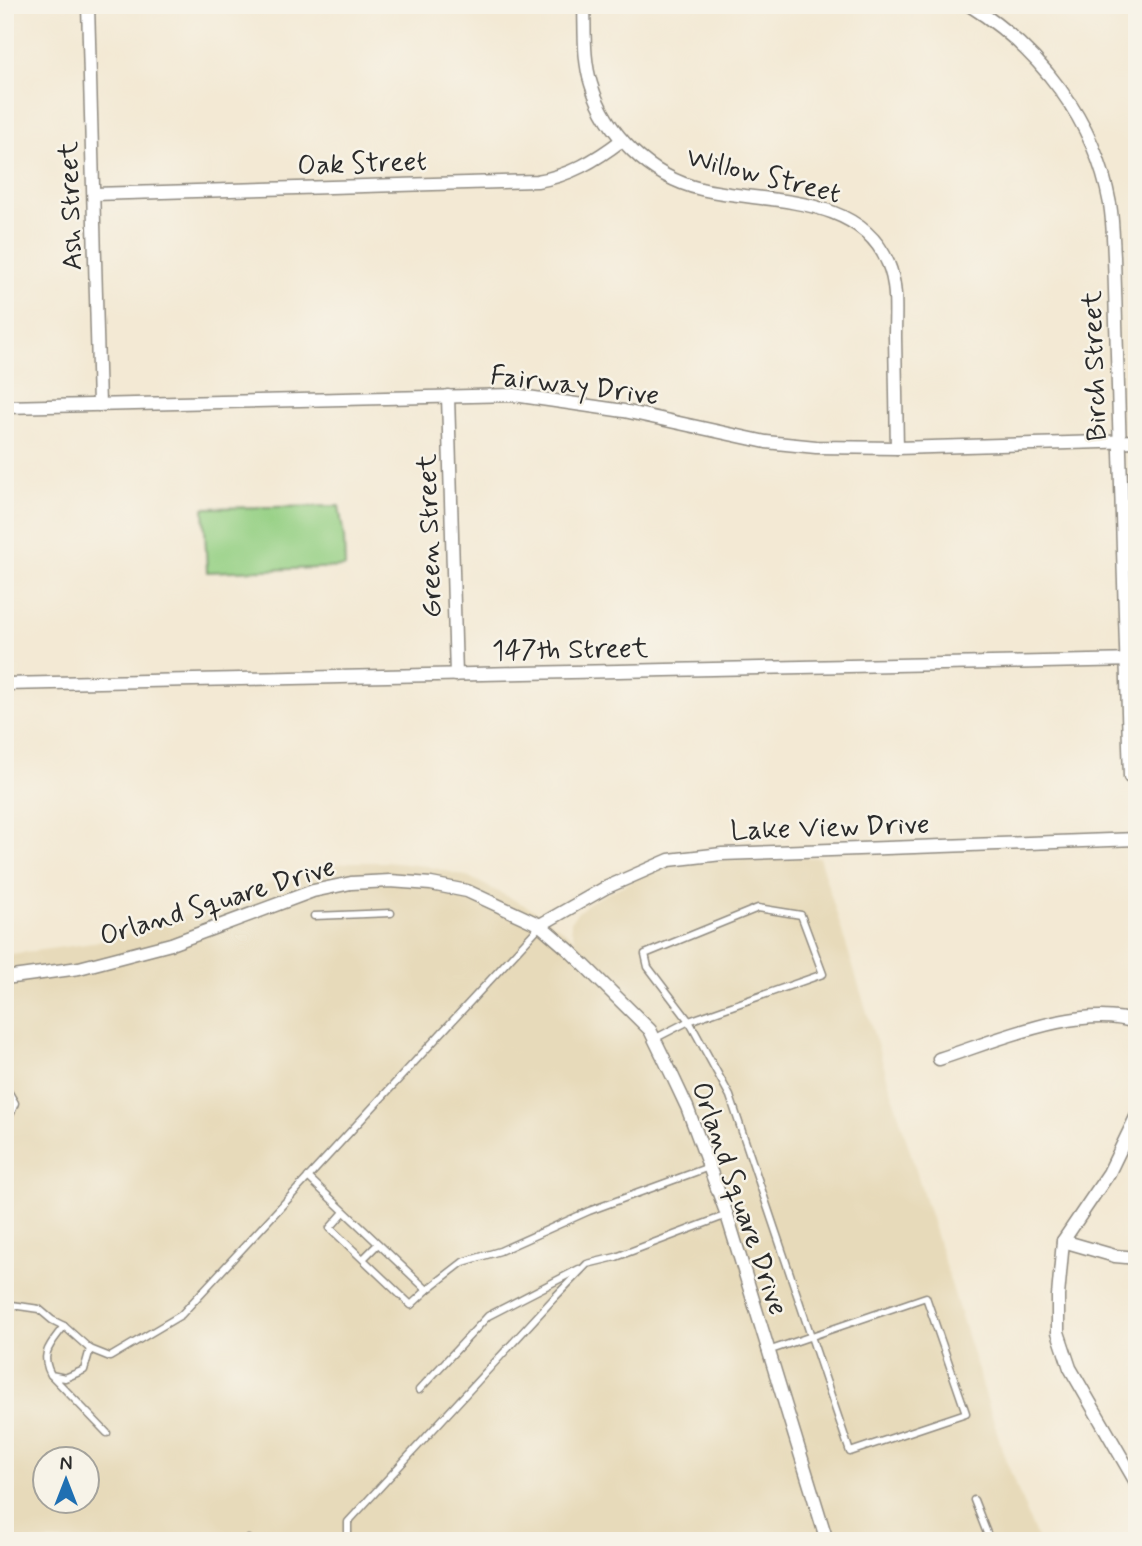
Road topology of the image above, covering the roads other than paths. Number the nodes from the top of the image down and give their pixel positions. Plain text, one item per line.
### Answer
1 (88, 5) edge
2 (584, 5) edge
3 (969, 5) edge
4 (622, 140) junction
5 (94, 194) junction
6 (448, 396) junction
7 (99, 405) junction
8 (5, 407) edge
9 (1137, 441) edge
10 (1119, 442) junction
11 (897, 448) junction
12 (1131, 660) edge
13 (456, 675) junction
14 (5, 684) edge
15 (1130, 777) dead end
16 (1137, 839) edge
17 (391, 913) dead end
18 (314, 916) dead end
19 (540, 925) junction
20 (5, 978) edge
21 (689, 1021) junction
22 (1137, 1023) edge
23 (654, 1039) junction
24 (939, 1059) dead end
25 (5, 1086) edge
26 (1137, 1115) edge
27 (5, 1116) edge
28 (710, 1167) junction
29 (308, 1177) junction
30 (344, 1212) junction
31 (727, 1215) junction
32 (1063, 1241) junction
33 (378, 1244) junction
34 (1137, 1258) edge
35 (363, 1259) junction
36 (587, 1265) junction
37 (427, 1290) junction
38 (5, 1304) edge
39 (64, 1326) junction
40 (810, 1336) junction
41 (90, 1349) junction
42 (768, 1351) junction
43 (51, 1375) junction
44 (419, 1390) dead end
45 (107, 1433) dead end
46 (1137, 1484) edge
47 (974, 1500) dead end
48 (348, 1541) edge
49 (827, 1541) edge
50 (990, 1541) edge

1 - 5 street, Ash Street
2 - 4 street, Willow Street
3 - 10 street, Birch Street
4 - 5 street, Oak Street
4 - 11 street, Willow Street
5 - 7 street, Ash Street
6 - 7 street, Fairway Drive
6 - 11 street, Fairway Drive
6 - 13 street, Green Street
7 - 8 street, Fairway Drive
9 - 10 street, Fairway Drive
10 - 11 street, Fairway Drive
10 - 12 street, Birch Street
12 - 13 street, 147th Street
12 - 15 street, Birch Street
13 - 14 street, 147th Street
16 - 19 street, Lake View Drive
17 - 18 lane
19 - 20 street, Orland Square Drive
19 - 23 street, Orland Square Drive
19 - 29 lane
21 - 21 lane
21 - 23 lane
21 - 40 lane
22 - 24 street
23 - 28 street, Orland Square Drive
25 - 27 lane
26 - 32 street
28 - 31 street, Orland Square Drive
28 - 37 lane
29 - 30 lane
29 - 41 lane
30 - 33 lane
30 - 35 lane
31 - 36 lane
31 - 42 street, Orland Square Drive
32 - 34 street
32 - 46 street
33 - 35 lane
33 - 37 lane
35 - 37 lane
36 - 44 lane
36 - 48 lane
38 - 39 lane
39 - 41 lane
39 - 43 lane
40 - 40 lane
40 - 42 lane
41 - 43 lane
42 - 49 street, Orland Square Drive
43 - 45 lane
47 - 50 lane

